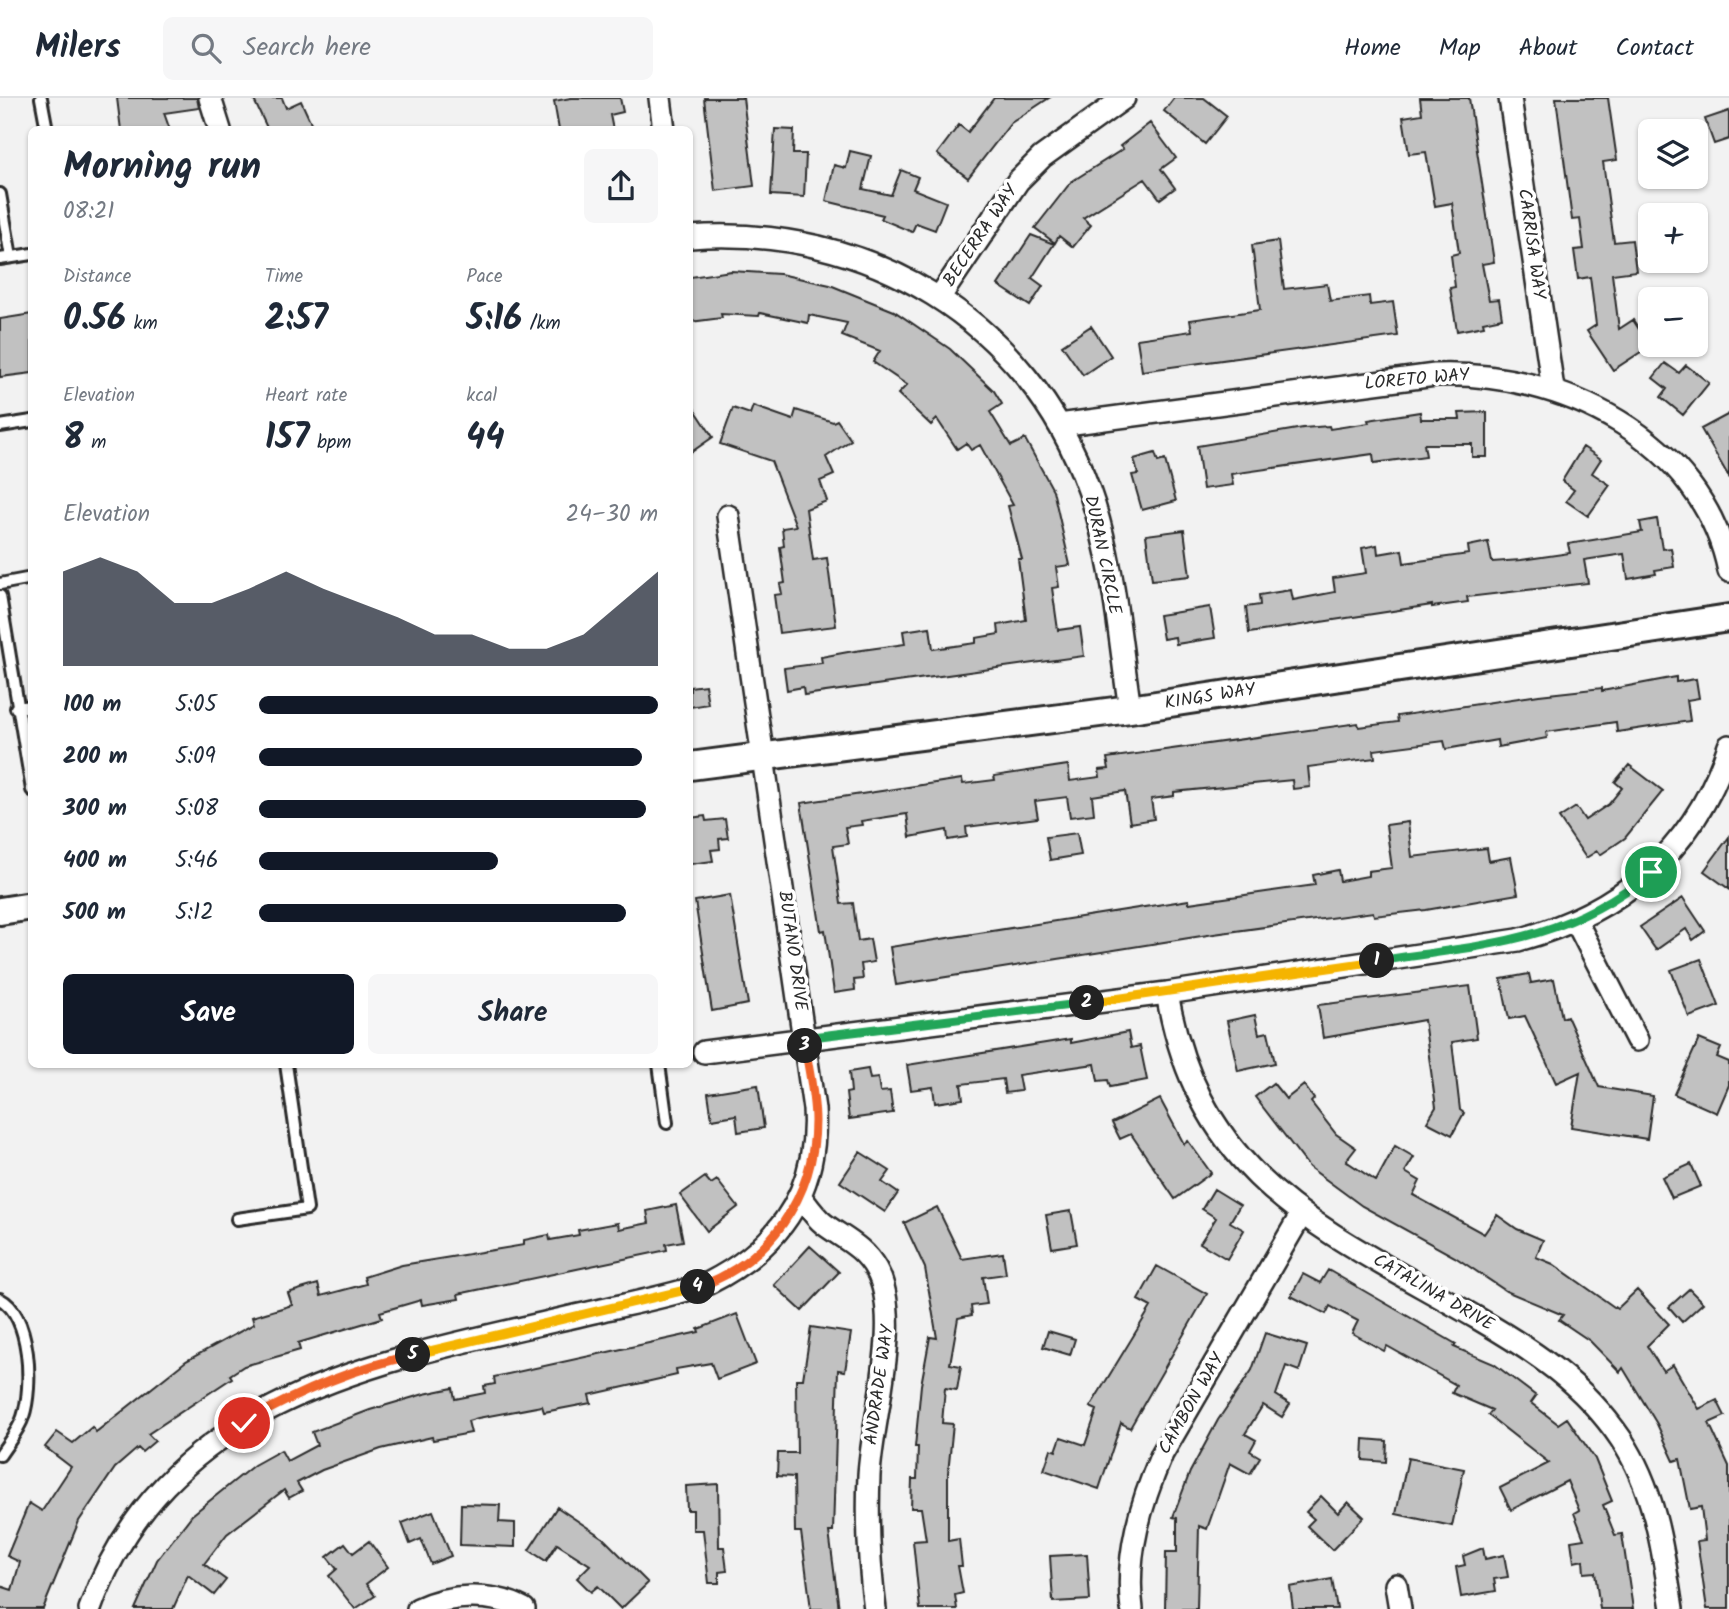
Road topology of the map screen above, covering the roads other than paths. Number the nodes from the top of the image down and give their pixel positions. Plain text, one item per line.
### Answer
1 (41, 98) edge
2 (210, 98) edge
3 (660, 98) edge
4 (1124, 98) edge
5 (1510, 98) edge
6 (46, 126) edge
7 (219, 126) edge
8 (664, 126) edge
9 (0, 194) edge
10 (693, 237) edge
11 (28, 255) edge
12 (5, 258) edge
13 (939, 298) junction
14 (1553, 389) junction
15 (28, 422) edge
16 (1059, 425) junction
17 (0, 426) edge
18 (728, 516) dead end
19 (1729, 571) edge
20 (28, 579) edge
21 (0, 584) edge
22 (0, 596) edge
23 (1729, 618) edge
24 (28, 706) edge
25 (16, 708) junction
26 (1130, 709) junction
27 (1729, 746) edge
28 (764, 755) junction
29 (693, 766) edge
30 (28, 770) edge
31 (28, 907) edge
32 (0, 911) edge
33 (1576, 921) junction
34 (1167, 993) junction
35 (804, 1038) junction
36 (1637, 1040) dead end
37 (704, 1052) dead end
38 (287, 1068) edge
39 (660, 1068) edge
40 (667, 1123) dead end
41 (800, 1196) junction
42 (1301, 1215) junction
43 (237, 1219) dead end
44 (0, 1299) edge
45 (0, 1455) edge
46 (1396, 1586) dead end
47 (90, 1609) edge
48 (418, 1609) edge
49 (524, 1609) edge
50 (875, 1609) edge
51 (1132, 1609) edge
52 (1400, 1609) edge
53 (1672, 1609) edge

1 - 6 lane
2 - 7 street
3 - 8 street
4 - 13 street, BECERRA WAY
5 - 14 street, CARRISA WAY
9 - 12 lane
10 - 13 street, DURAN CIRCLE
11 - 12 lane
13 - 16 street, DURAN CIRCLE
14 - 16 street, LORETO WAY
14 - 19 street, LORETO WAY
15 - 17 lane
16 - 26 street, DURAN CIRCLE
18 - 28 street, BUTANO DRIVE
20 - 21 lane
22 - 25 lane
23 - 26 street, KINGS WAY
24 - 25 lane
25 - 30 lane
26 - 28 street, KINGS WAY
27 - 33 street
28 - 29 street, KINGS WAY
28 - 35 street, BUTANO DRIVE
31 - 32 street
33 - 34 street
33 - 36 street
34 - 35 street
34 - 42 street, CATALINA DRIVE
35 - 37 street
35 - 41 street, BUTANO DRIVE
38 - 43 lane
39 - 40 lane
41 - 47 street, BUTANO DRIVE
41 - 50 street, ANDRADE WAY
42 - 51 street, CAMBON WAY
42 - 53 street, CATALINA DRIVE
44 - 45 lane
46 - 52 street
48 - 49 street

